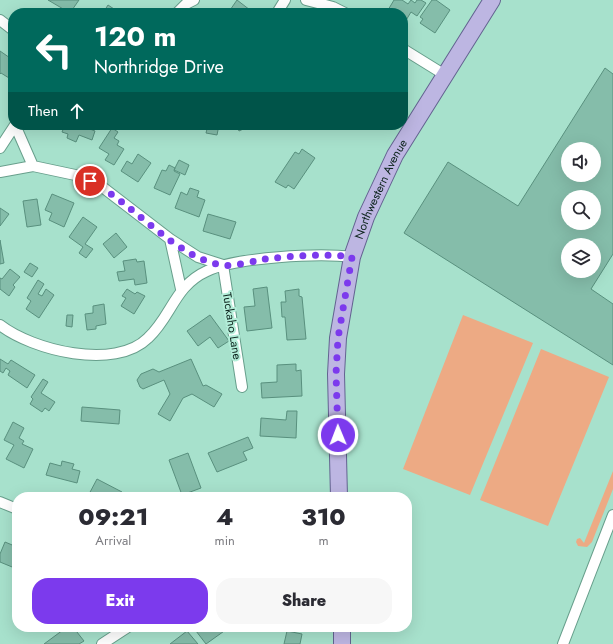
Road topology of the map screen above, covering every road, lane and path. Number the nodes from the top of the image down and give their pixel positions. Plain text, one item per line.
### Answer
1 (194, 0) edge
2 (306, 0) edge
3 (492, 0) edge
4 (182, 8) edge
5 (336, 8) edge
6 (0, 20) edge
7 (8, 26) edge
8 (408, 52) edge
9 (445, 75) junction
10 (12, 130) edge
11 (17, 130) edge
12 (0, 148) edge
13 (33, 166) junction
14 (0, 172) edge
15 (170, 239) junction
16 (352, 257) junction
17 (223, 265) junction
18 (181, 289) junction
19 (0, 325) edge
20 (242, 387) dead end
21 (339, 492) edge
22 (0, 502) edge
23 (12, 507) edge
24 (613, 515) edge
25 (120, 632) edge
26 (342, 632) edge
27 (102, 644) edge
28 (342, 644) edge
29 (563, 644) edge

1 - 4 street
2 - 5 street
3 - 9 main road, Northwestern Avenue
6 - 7 street
8 - 9 street
9 - 16 main road, Northwestern Avenue
10 - 12 street
11 - 13 street
13 - 14 street
13 - 15 street
15 - 17 street
15 - 18 street
16 - 17 street
16 - 21 main road, Northwestern Avenue
17 - 18 street
17 - 20 street, Tuckaho Lane
18 - 19 street
22 - 23 street
24 - 29 street
25 - 27 street
26 - 28 main road

